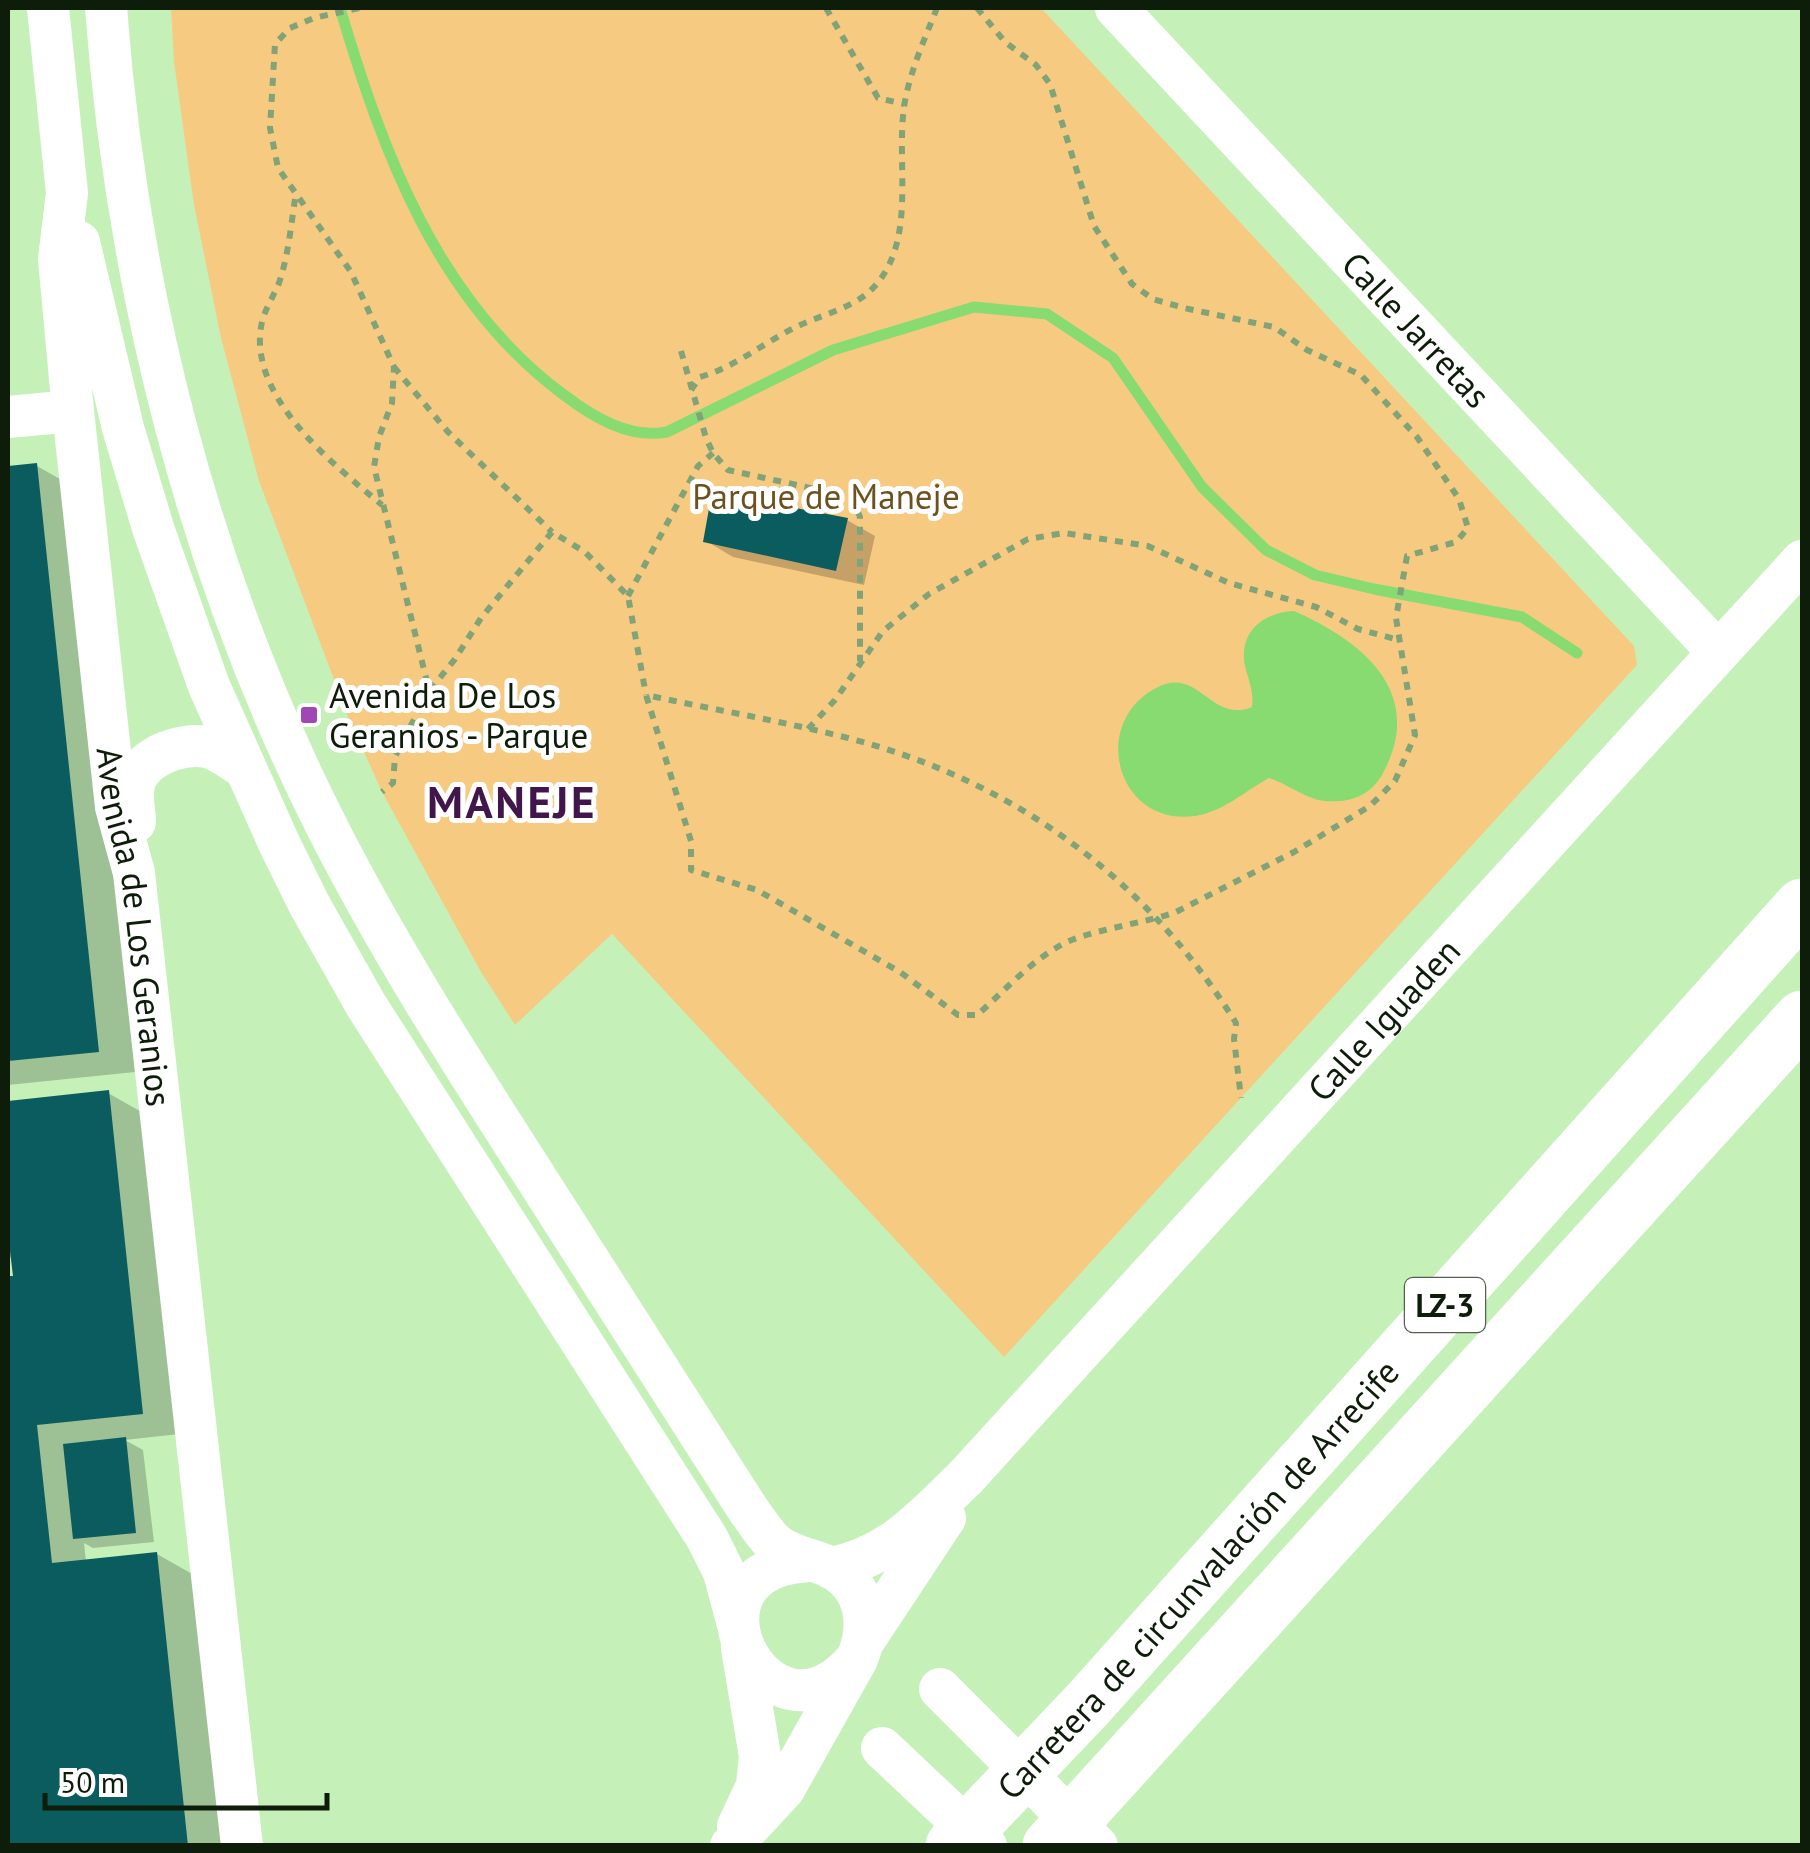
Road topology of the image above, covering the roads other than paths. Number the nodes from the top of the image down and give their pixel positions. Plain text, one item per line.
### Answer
1 (48, 8) edge
2 (106, 8) edge
3 (1124, 10) edge
4 (67, 193) junction
5 (73, 411) junction
6 (8, 417) edge
7 (1802, 561) edge
8 (1718, 652) junction
9 (242, 766) junction
10 (134, 873) junction
11 (1802, 906) edge
12 (1802, 1018) edge
13 (965, 1478) junction
14 (820, 1564) junction
15 (740, 1634) junction
16 (861, 1649) junction
17 (940, 1689) dead end
18 (882, 1748) dead end
19 (242, 1846) edge
20 (730, 1846) edge
21 (953, 1846) edge
22 (986, 1846) edge
23 (1050, 1846) edge
24 (1098, 1846) edge

1 - 4 street, Avenida de Los Geranios
2 - 14 street
3 - 8 street, Calle Jarretas
4 - 5 street, Avenida de Los Geranios
4 - 9 street
5 - 6 street
5 - 10 street, Avenida de Los Geranios
7 - 8 street, Calle Iguaden
8 - 13 street, Calle Iguaden
9 - 10 street
9 - 15 street
10 - 19 street, Avenida de Los Geranios
11 - 21 highway, Carretera de circunvalación de Arrecife / LZ-3
12 - 23 highway, Carretera de circunvalación de Arrecife / LZ-3
13 - 14 street, Calle Iguaden
13 - 16 street, Calle Iguaden
14 - 15 street
14 - 16 street
15 - 16 street
15 - 20 street
16 - 20 street, Calle Iguaden
17 - 24 street
18 - 22 street

